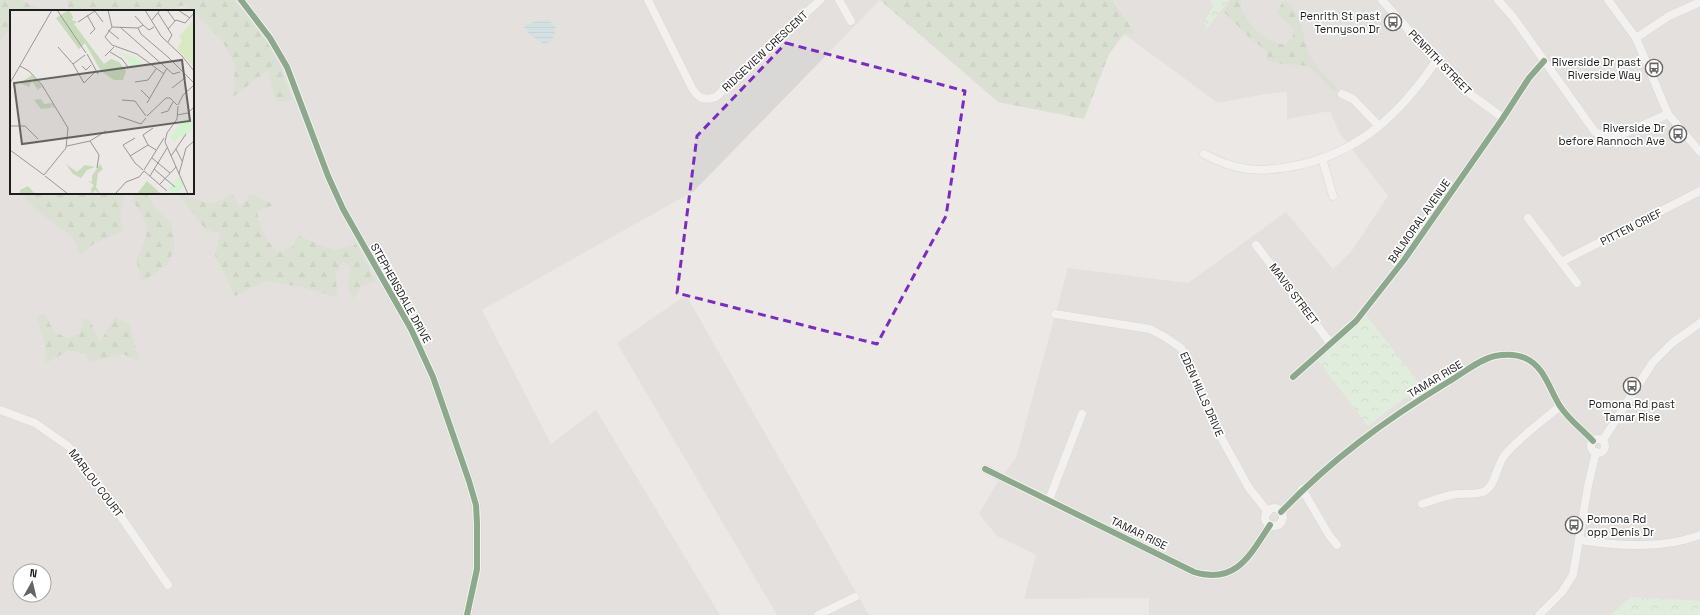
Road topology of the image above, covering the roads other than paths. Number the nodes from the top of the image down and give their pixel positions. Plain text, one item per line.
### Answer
1 (241, 0) edge
2 (648, 0) edge
3 (820, 0) edge
4 (839, 0) edge
5 (1382, 0) edge
6 (1498, 0) edge
7 (1608, 0) edge
8 (1700, 2) edge
9 (851, 21) dead end
10 (1636, 38) junction
11 (1436, 61) junction
12 (1544, 61) junction
13 (1342, 94) dead end
14 (1668, 114) junction
15 (1503, 118) junction
16 (1379, 126) junction
17 (1700, 152) edge
18 (1204, 154) dead end
19 (1322, 158) junction
20 (1700, 191) edge
21 (1333, 196) dead end
22 (1528, 218) dead end
23 (1256, 245) dead end
24 (1561, 262) junction
25 (1577, 283) dead end
26 (1055, 314) dead end
27 (1700, 322) edge
28 (1331, 344) junction
29 (1293, 377) dead end
30 (1560, 406) junction
31 (0, 410) edge
32 (1082, 414) dead end
33 (1603, 440) junction
34 (1593, 441) junction
35 (1596, 452) junction
36 (985, 469) dead end
37 (1302, 489) junction
38 (1049, 500) junction
39 (1422, 504) dead end
40 (1268, 512) junction
41 (1281, 512) junction
42 (1270, 525) junction
43 (1700, 535) edge
44 (1580, 540) junction
45 (1337, 545) dead end
46 (168, 585) dead end
47 (855, 597) dead end
48 (467, 615) edge
49 (818, 615) edge
50 (1539, 615) edge

1 - 48 street, STEPHENSDALE DRIVE
2 - 3 street, RIDGEVIEW CRESCENT
4 - 9 street
5 - 11 street, PENRITH STREET
6 - 12 street
7 - 10 street
8 - 10 street
10 - 14 street
11 - 15 street, PENRITH STREET
11 - 16 street
12 - 14 street
12 - 15 street, BALMORAL AVENUE
13 - 16 street
14 - 17 street
15 - 28 street, BALMORAL AVENUE
16 - 19 street
18 - 19 street
19 - 21 street
20 - 24 street, PITTEN CRIEF
22 - 24 street
23 - 28 street, MAVIS STREET
24 - 25 street
26 - 40 street, EDEN HILLS DRIVE
27 - 33 street
28 - 29 street, BALMORAL AVENUE
30 - 34 street, TAMAR RISE
30 - 37 street, TAMAR RISE
30 - 39 street
31 - 46 street, MARLOU COURT
32 - 38 street
33 - 34 street
33 - 35 street
34 - 35 street
35 - 44 street
36 - 38 street, TAMAR RISE
37 - 41 street, TAMAR RISE
37 - 45 street
38 - 42 street, TAMAR RISE
40 - 41 street
40 - 42 street
41 - 42 street
43 - 44 street
44 - 50 street
47 - 49 street

